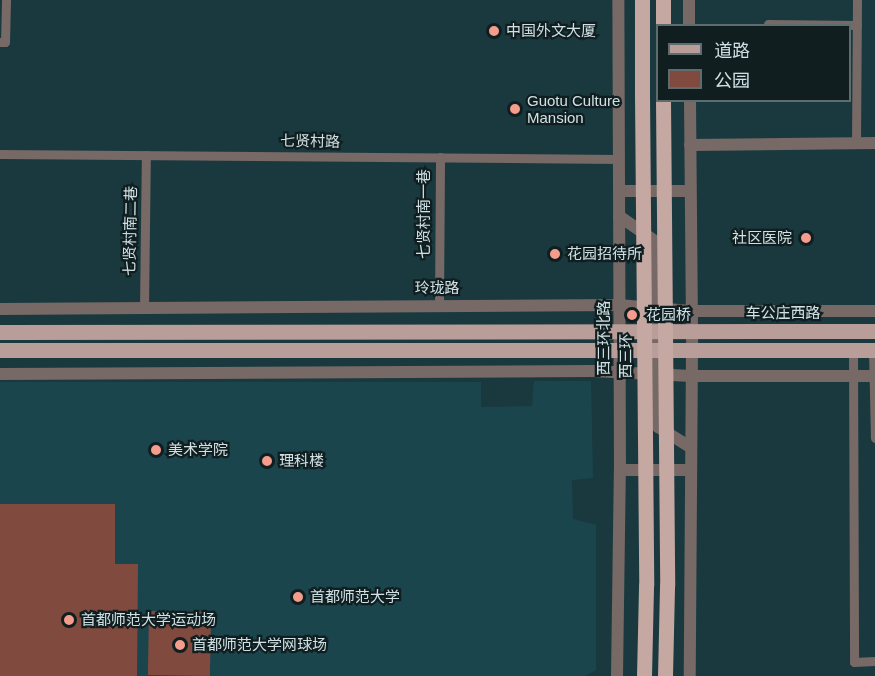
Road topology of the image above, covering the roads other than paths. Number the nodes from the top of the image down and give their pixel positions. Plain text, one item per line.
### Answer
1 (6, 0) edge
2 (618, 0) edge
3 (642, 0) edge
4 (663, 0) edge
5 (689, 0) edge
6 (857, 0) edge
7 (663, 24) edge
8 (689, 24) edge
9 (851, 25) edge
10 (857, 25) junction
11 (0, 42) edge
12 (663, 102) edge
13 (690, 102) edge
14 (875, 143) edge
15 (856, 144) junction
16 (690, 145) junction
17 (0, 154) edge
18 (146, 155) junction
19 (440, 158) junction
20 (619, 159) junction
21 (619, 191) junction
22 (690, 191) junction
23 (619, 216) junction
24 (618, 304) junction
25 (439, 306) junction
26 (144, 308) junction
27 (656, 308) junction
28 (0, 309) edge
29 (691, 310) junction
30 (875, 311) edge
31 (618, 330) junction
32 (657, 330) junction
33 (692, 330) junction
34 (875, 331) edge
35 (0, 332) edge
36 (692, 349) junction
37 (0, 350) edge
38 (618, 350) junction
39 (657, 350) junction
40 (853, 350) junction
41 (874, 350) edge
42 (0, 374) edge
43 (619, 376) junction
44 (692, 376) junction
45 (853, 376) junction
46 (874, 376) edge
47 (657, 378) junction
48 (875, 438) edge
49 (691, 448) junction
50 (620, 470) junction
51 (690, 470) junction
52 (875, 661) edge
53 (617, 676) edge
54 (644, 676) edge
55 (665, 676) edge
56 (690, 676) edge

1 - 11 street
2 - 20 street, 西三环北路
3 - 54 highway, 西三环, bridge
4 - 7 highway
5 - 8 street
6 - 10 street
9 - 10 street
10 - 15 street
12 - 55 highway, bridge
13 - 16 street
14 - 15 street
15 - 16 street
16 - 22 street
17 - 18 street, 七贤村路
18 - 19 street, 七贤村路
18 - 26 street, 七贤村南二巷
19 - 20 street, 七贤村路
19 - 25 street, 七贤村南一巷
20 - 21 street, 西三环北路
21 - 22 street
21 - 23 street, 西三环北路
22 - 29 street
23 - 24 street, 西三环北路
23 - 27 street
24 - 25 street, 玲珑路
24 - 27 street, 玲珑路
24 - 31 street, 西三环北路
25 - 26 street, 玲珑路
26 - 28 street, 玲珑路
27 - 29 street, 玲珑路
27 - 32 street
29 - 30 street, 玲珑路
29 - 33 street
31 - 32 main road, 车公庄西路
31 - 35 main road
31 - 38 street, 西三环北路
32 - 33 main road, 车公庄西路
32 - 39 street
33 - 34 main road, 车公庄西路
33 - 36 street
36 - 39 main road
36 - 40 main road
36 - 44 street
37 - 38 main road
38 - 39 main road
38 - 43 street, 西三环北路
39 - 47 street
40 - 41 main road
40 - 45 street
41 - 46 street
42 - 43 street
43 - 47 street
43 - 50 street, 西三环北路
44 - 45 street
44 - 47 street
44 - 49 street
45 - 46 street
45 - 52 street
46 - 48 street
47 - 49 street
49 - 51 street
50 - 51 street
50 - 53 street, 西三环北路
51 - 56 street

